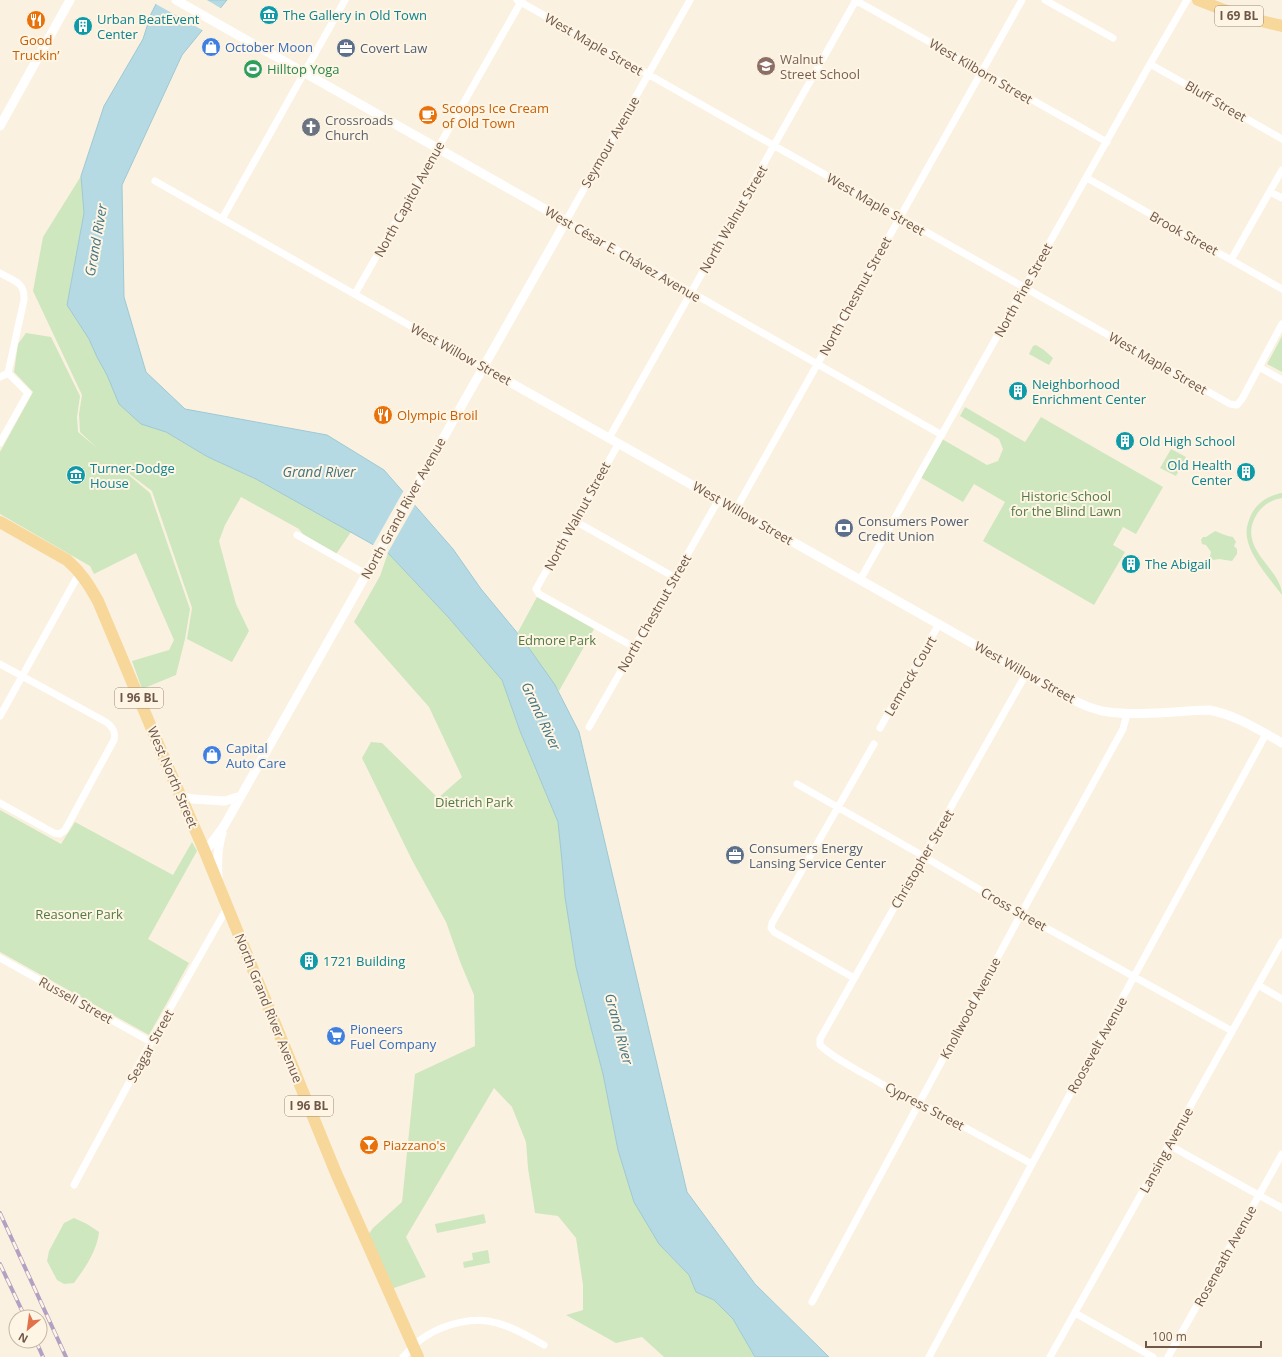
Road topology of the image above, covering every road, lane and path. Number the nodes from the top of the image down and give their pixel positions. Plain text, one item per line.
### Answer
1 (70, 0) edge
2 (176, 0) edge
3 (346, 0) edge
4 (690, 0) edge
5 (856, 0) edge
6 (1022, 0) edge
7 (1045, 0) edge
8 (1187, 0) edge
9 (1198, 0) edge
10 (519, 1) edge
11 (1282, 26) edge
12 (1113, 38) dead end
13 (1150, 64) junction
14 (982, 72) junction
15 (304, 73) junction
16 (648, 75) junction
17 (0, 126) edge
18 (1282, 139) edge
19 (1107, 142) junction
20 (774, 146) junction
21 (438, 148) junction
22 (1282, 170) edge
23 (1086, 178) junction
24 (155, 181) dead end
25 (1270, 192) junction
26 (1282, 198) edge
27 (900, 217) junction
28 (222, 219) junction
29 (566, 221) junction
30 (1232, 260) junction
31 (0, 273) edge
32 (1025, 288) junction
33 (1282, 289) edge
34 (691, 293) junction
35 (355, 294) junction
36 (1282, 324) edge
37 (817, 364) junction
38 (483, 367) junction
39 (1259, 367) junction
40 (8, 373) junction
41 (0, 377) edge
42 (1282, 380) edge
43 (942, 435) junction
44 (609, 438) junction
45 (0, 443) edge
46 (619, 443) junction
47 (719, 499) junction
48 (736, 509) junction
49 (575, 521) junction
50 (0, 522) edge
51 (297, 535) dead end
52 (80, 572) junction
53 (366, 574) junction
54 (674, 577) junction
55 (860, 580) junction
56 (939, 624) junction
57 (634, 648) junction
58 (0, 664) edge
59 (1026, 674) junction
60 (22, 676) junction
61 (1127, 714) junction
62 (0, 716) edge
63 (589, 727) dead end
64 (880, 728) dead end
65 (1266, 734) junction
66 (1282, 743) edge
67 (874, 744) dead end
68 (797, 784) dead end
69 (181, 796) junction
70 (241, 796) junction
71 (0, 803) edge
72 (838, 807) junction
73 (224, 826) junction
74 (205, 852) junction
75 (924, 856) junction
76 (218, 885) junction
77 (227, 908) junction
78 (1021, 914) junction
79 (1282, 942) edge
80 (0, 958) edge
81 (1134, 976) junction
82 (854, 978) junction
83 (1258, 986) junction
84 (1282, 999) edge
85 (1232, 1031) junction
86 (151, 1042) junction
87 (820, 1045) joint
88 (920, 1103) junction
89 (1169, 1145) junction
90 (1282, 1154) edge
91 (1032, 1164) junction
92 (74, 1185) dead end
93 (1259, 1195) junction
94 (1282, 1208) edge
95 (812, 1302) dead end
96 (1075, 1313) junction
97 (544, 1345) dead end
98 (416, 1352) edge
99 (403, 1357) edge
100 (930, 1357) edge
101 (1050, 1357) edge
102 (1153, 1357) edge
103 (1168, 1357) edge

1 - 17 street
2 - 15 street, West César E. Chávez Avenue
3 - 15 street
4 - 16 street, Seymour Avenue
5 - 14 street, West Kilborn Street
5 - 20 street, North Walnut Street
6 - 14 street, North Chestnut Street
7 - 12 street
8 - 13 street, North Pine Street
9 - 11 main road, I 69 BL
10 - 16 street, West Maple Street
10 - 21 street, North Capitol Avenue
13 - 18 street, Bluff Street
13 - 19 street, North Pine Street
14 - 19 street, West Kilborn Street
14 - 27 street, North Chestnut Street
15 - 21 street, West César E. Chávez Avenue
15 - 28 street
16 - 20 street, West Maple Street
16 - 29 street, Seymour Avenue
19 - 23 street, North Pine Street
20 - 27 street, West Maple Street
20 - 34 street, North Walnut Street
21 - 29 street, West César E. Chávez Avenue
21 - 35 street, North Capitol Avenue
22 - 25 street
23 - 30 street, Brook Street
23 - 32 street, North Pine Street
24 - 28 street, West Willow Street
25 - 26 street
25 - 30 street
27 - 32 street, West Maple Street
27 - 37 street, North Chestnut Street
28 - 35 street, West Willow Street
29 - 34 street, West César E. Chávez Avenue
29 - 38 street, North Grand River Avenue
30 - 33 street, Brook Street
31 - 40 street
32 - 39 street, West Maple Street
32 - 43 street, North Pine Street
34 - 37 street, West César E. Chávez Avenue
34 - 44 street, North Walnut Street
35 - 38 street, West Willow Street
36 - 39 street
37 - 43 street, West César E. Chávez Avenue
37 - 48 street, North Chestnut Street
38 - 44 street, West Willow Street
38 - 53 street, North Grand River Avenue
39 - 42 street
40 - 41 street
40 - 45 street
43 - 55 street, North Pine Street
44 - 46 street, West Willow Street
46 - 47 street, West Willow Street
46 - 49 street, North Walnut Street
47 - 48 street, West Willow Street
47 - 54 street, North Chestnut Street
48 - 55 street, West Willow Street
49 - 54 street
49 - 57 street, North Walnut Street
50 - 52 main road, I 96 BL
51 - 53 street
52 - 60 street
52 - 69 main road, West North Street / I 96 BL
53 - 70 street, North Grand River Avenue
54 - 57 street, North Chestnut Street
55 - 56 street, West Willow Street
56 - 59 street, West Willow Street
56 - 64 street, Lemrock Court
57 - 63 street, North Chestnut Street
58 - 60 street
59 - 61 street, West Willow Street
59 - 75 street, Christopher Street
60 - 62 street
60 - 71 street
61 - 65 street, West Willow Street
61 - 78 street, Knollwood Avenue
65 - 66 street, West Willow Street
65 - 81 street, Roosevelt Avenue
67 - 72 street
68 - 72 street, Cross Street
69 - 70 street
69 - 74 main road, West North Street / I 96 BL
70 - 73 street, North Grand River Avenue
72 - 75 street, Cross Street
72 - 82 street
73 - 74 street, North Grand River Avenue
73 - 76 street
74 - 76 main road, North Grand River Avenue / I 96 BL
75 - 78 street, Cross Street
75 - 82 street, Christopher Street
76 - 77 main road, North Grand River Avenue / I 96 BL
77 - 86 street, Seagar Street
77 - 98 main road, North Grand River Avenue / I 96 BL
78 - 81 street, Cross Street
78 - 88 street, Knollwood Avenue
79 - 83 street, Lansing Avenue
80 - 86 street, Russell Street
81 - 85 street, Cross Street
81 - 91 street, Roosevelt Avenue
82 - 87 street, Christopher Street
83 - 84 street
83 - 85 street, Lansing Avenue
85 - 89 street, Lansing Avenue
86 - 92 street, Seagar Street
87 - 88 street, Cypress Street
88 - 91 street, Cypress Street
88 - 95 street, Knollwood Avenue
89 - 93 street
89 - 96 street, Lansing Avenue
90 - 93 street, Roseneath Avenue
91 - 100 street, Roosevelt Avenue
93 - 94 street
93 - 103 street, Roseneath Avenue
96 - 101 street, Lansing Avenue
96 - 102 street
97 - 98 street
98 - 99 street

